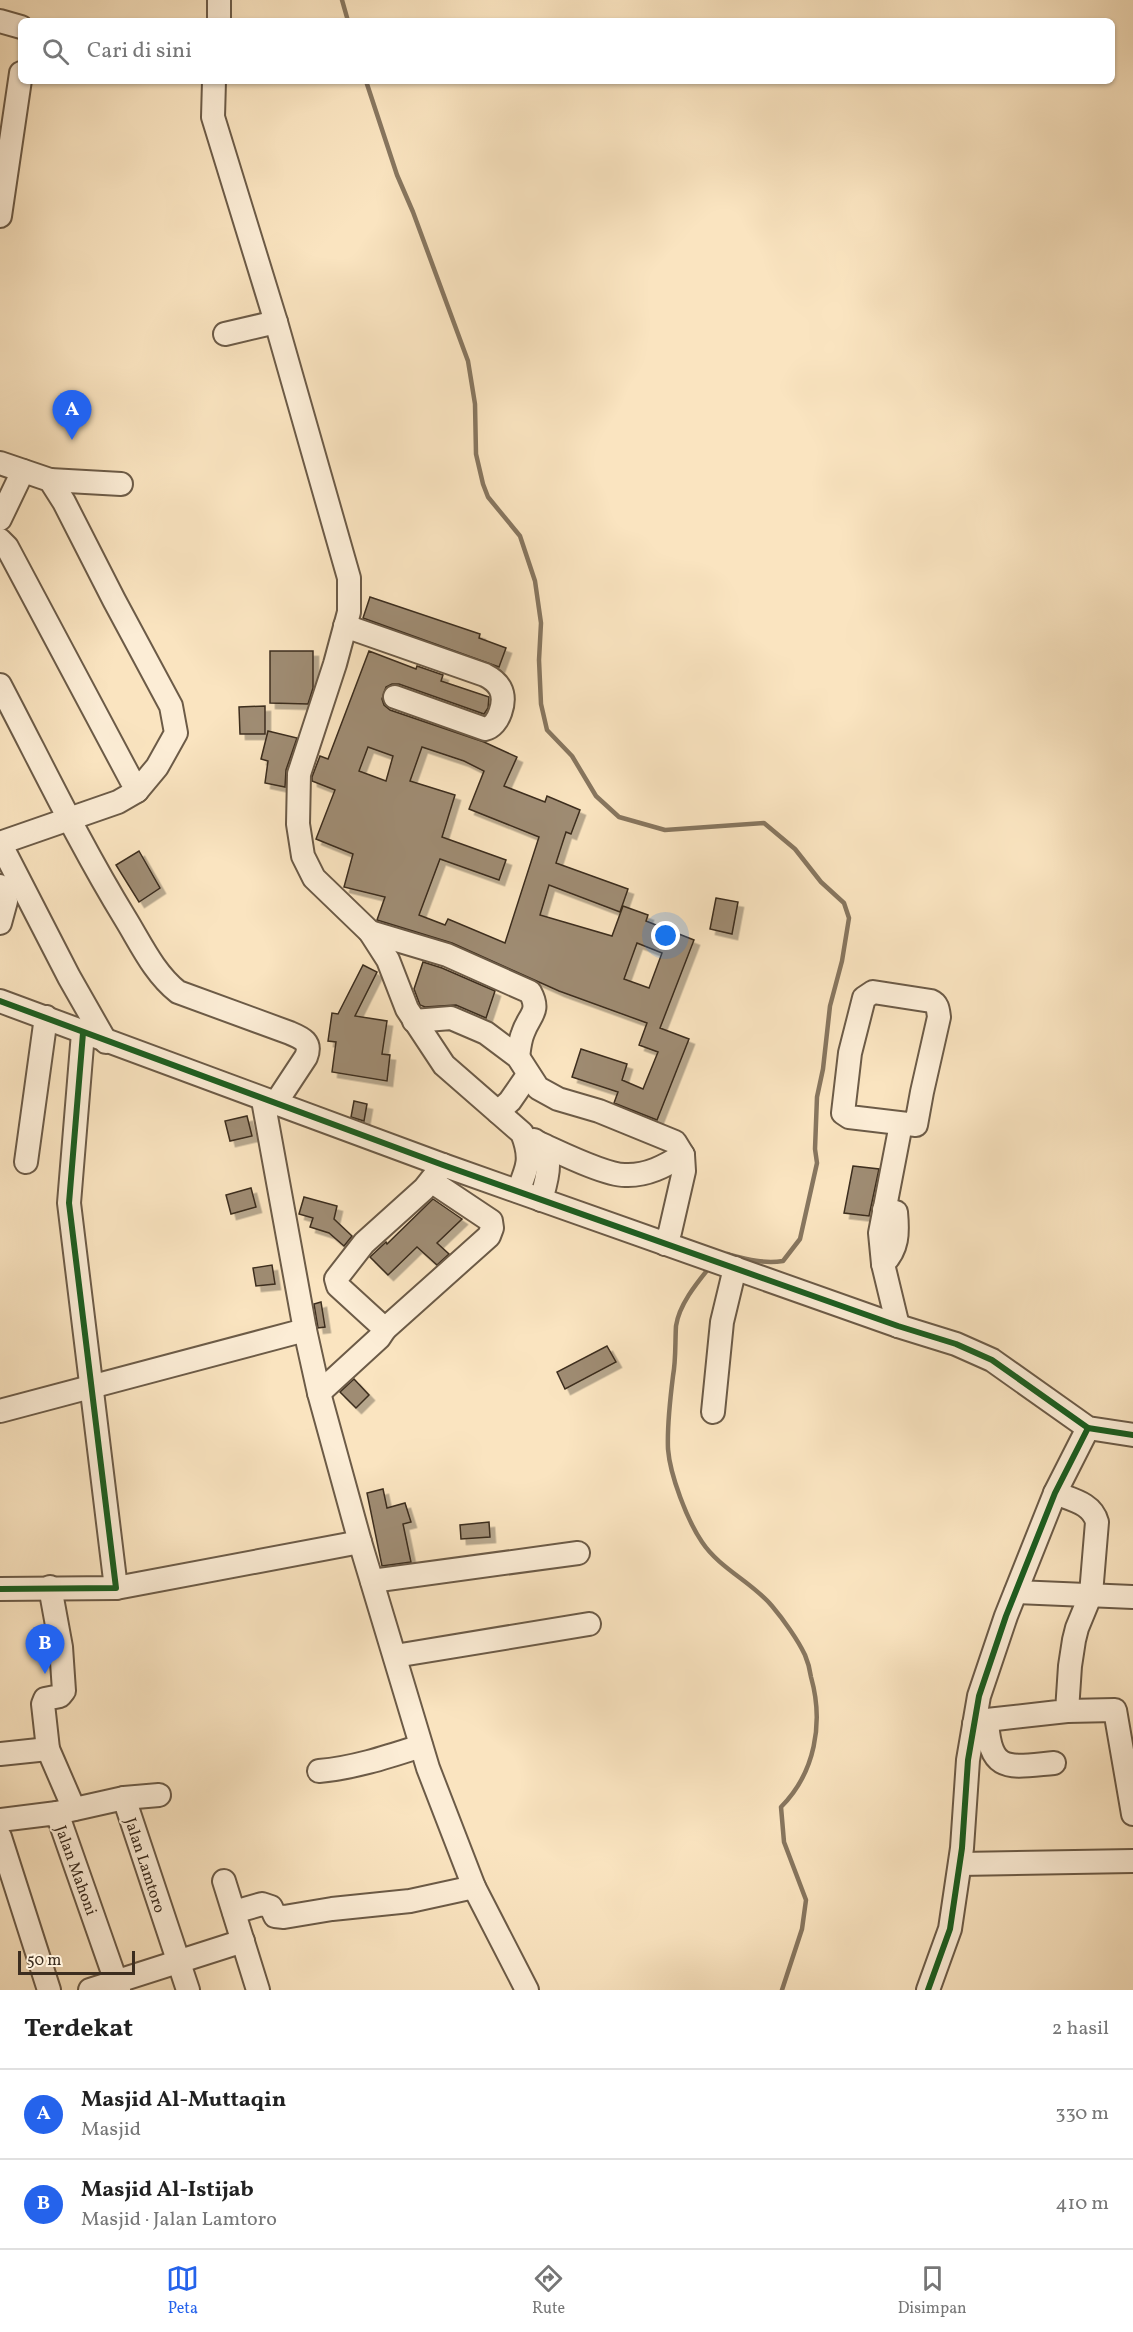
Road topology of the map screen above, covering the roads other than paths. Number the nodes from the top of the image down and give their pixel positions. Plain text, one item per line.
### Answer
1 (219, 0) edge
2 (219, 18) edge
3 (0, 21) edge
4 (18, 26) edge
5 (19, 84) edge
6 (214, 84) edge
7 (0, 216) edge
8 (276, 322) junction
9 (225, 334) dead end
10 (0, 463) edge
11 (23, 471) junction
12 (51, 480) junction
13 (121, 484) dead end
14 (0, 519) edge
15 (0, 540) edge
16 (345, 626) junction
17 (0, 685) edge
18 (395, 697) dead end
19 (137, 791) junction
20 (68, 818) junction
21 (0, 843) edge
22 (0, 886) edge
23 (0, 922) edge
24 (370, 932) junction
25 (0, 1001) edge
26 (46, 1017) junction
27 (414, 1021) junction
28 (84, 1033) junction
29 (106, 1042) junction
30 (523, 1066) junction
31 (269, 1102) junction
32 (498, 1113) junction
33 (901, 1124) junction
34 (531, 1139) junction
35 (683, 1155) junction
36 (26, 1162) dead end
37 (437, 1173) junction
38 (518, 1191) junction
39 (542, 1200) junction
40 (665, 1244) junction
41 (721, 1264) junction
42 (898, 1326) junction
43 (385, 1329) junction
44 (305, 1330) junction
45 (92, 1386) junction
46 (319, 1394) junction
47 (0, 1411) edge
48 (713, 1412) dead end
49 (1088, 1428) junction
50 (1133, 1435) edge
51 (1055, 1493) junction
52 (360, 1542) junction
53 (578, 1553) dead end
54 (372, 1581) junction
55 (50, 1587) junction
56 (116, 1588) junction
57 (0, 1589) edge
58 (1016, 1592) junction
59 (1091, 1594) junction
60 (1133, 1598) edge
61 (589, 1624) dead end
62 (394, 1656) junction
63 (1067, 1712) junction
64 (980, 1722) junction
65 (1126, 1735) edge
66 (421, 1746) junction
67 (48, 1749) junction
68 (0, 1754) edge
69 (1054, 1763) dead end
70 (319, 1771) dead end
71 (159, 1795) dead end
72 (123, 1798) junction
73 (1133, 1808) edge
74 (65, 1811) junction
75 (0, 1820) edge
76 (0, 1837) edge
77 (1133, 1861) edge
78 (960, 1864) junction
79 (224, 1881) dead end
80 (474, 1887) junction
81 (234, 1912) junction
82 (243, 1941) junction
83 (178, 1963) junction
84 (118, 1986) edge
85 (50, 1990) edge
86 (90, 1990) edge
87 (188, 1990) edge
88 (258, 1990) edge
89 (527, 1990) edge
90 (928, 1990) edge

1 - 2 street
3 - 4 street
5 - 7 street
6 - 8 street
8 - 9 street
8 - 16 street
10 - 11 street
11 - 12 street
11 - 14 street
12 - 13 street
12 - 19 street
15 - 19 street
16 - 18 street
16 - 24 street
17 - 20 street
19 - 20 street
20 - 21 street
20 - 31 street
21 - 29 street
22 - 23 street
24 - 27 street
24 - 30 street
25 - 26 street
26 - 28 street
26 - 36 street
27 - 30 street
27 - 32 street
28 - 29 street
28 - 45 street
29 - 31 street
30 - 32 street
30 - 35 street
31 - 37 street
31 - 44 street
32 - 34 street
33 - 33 street
33 - 42 street
34 - 35 street
34 - 38 street
34 - 39 street
35 - 40 street
37 - 38 street
37 - 43 street
37 - 43 street
38 - 39 street
39 - 40 street
40 - 41 street
41 - 42 street
41 - 48 street
42 - 49 street
43 - 46 street
44 - 45 street
44 - 46 street
45 - 47 street
45 - 56 street
46 - 52 street
49 - 50 street
49 - 51 street
51 - 58 street
51 - 59 street
52 - 54 street
52 - 56 street
53 - 54 street
54 - 62 street
55 - 56 street
55 - 57 street
55 - 67 street
58 - 59 street
58 - 64 street
59 - 60 street
59 - 63 street
61 - 62 street
62 - 66 street
63 - 64 street
63 - 65 street
64 - 69 street
64 - 78 street
65 - 73 street
66 - 70 street
66 - 80 street
67 - 68 street
67 - 74 street
71 - 72 street
72 - 74 street, Jalan Lamtoro
72 - 83 street, Jalan Lamtoro
74 - 75 street, Jalan Mahoni
74 - 84 street, Jalan Mahoni
76 - 85 street
77 - 78 street
78 - 90 street
79 - 81 street
80 - 81 street
80 - 89 street
81 - 82 street
82 - 83 street
82 - 88 street
83 - 84 street
83 - 87 street, Jalan Lamtoro
84 - 86 street

